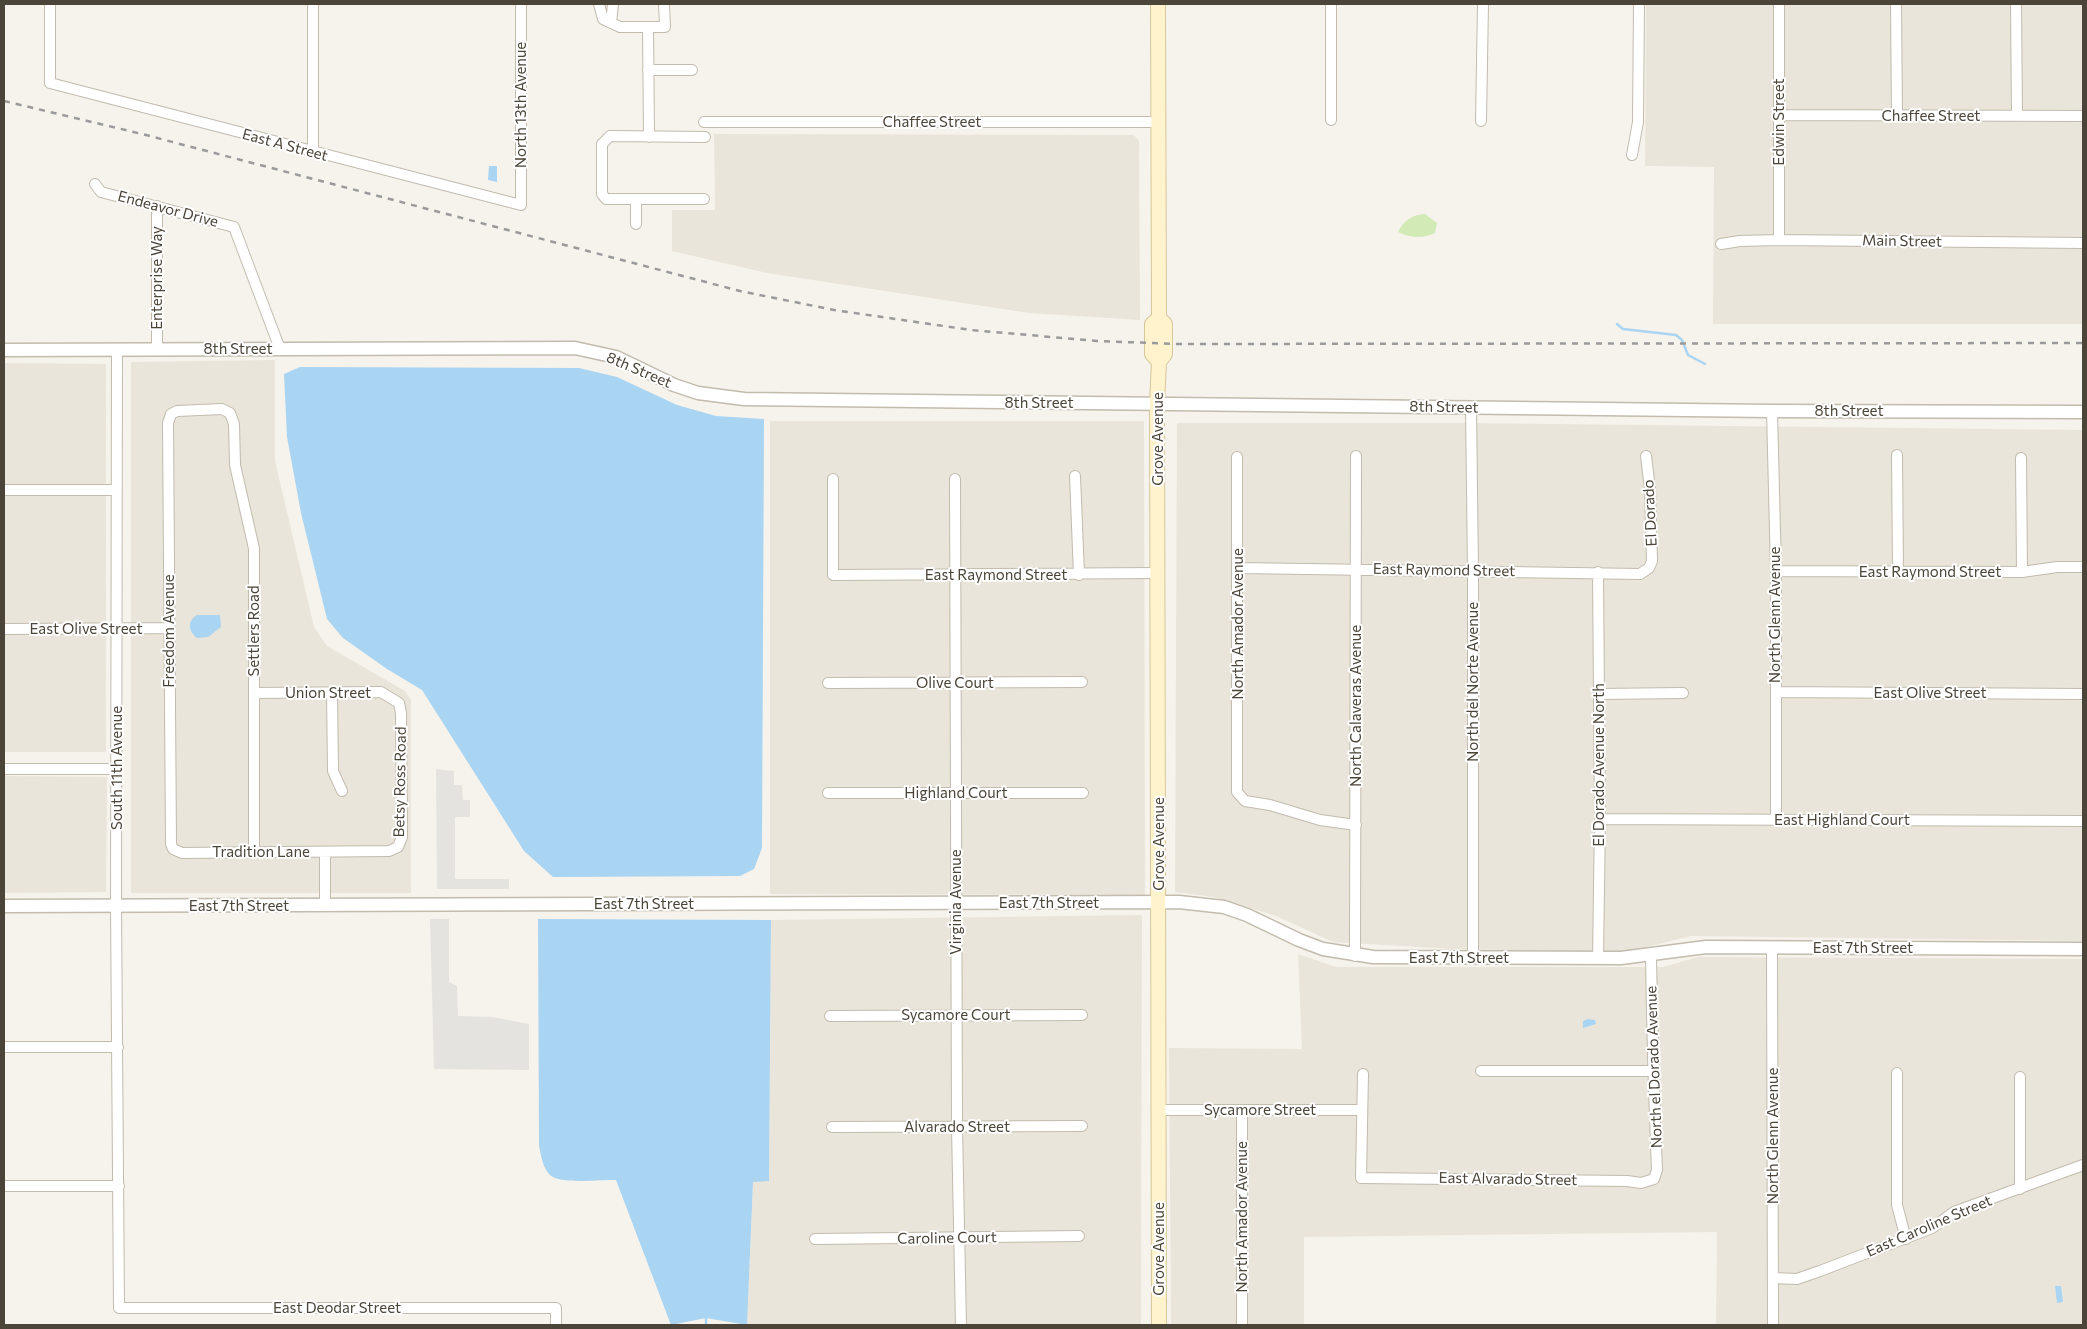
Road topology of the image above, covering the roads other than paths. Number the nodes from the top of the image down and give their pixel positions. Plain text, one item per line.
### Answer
1 (50, 4) edge
2 (313, 4) edge
3 (521, 4) edge
4 (599, 4) edge
5 (613, 4) edge
6 (664, 4) edge
7 (1158, 4) edge
8 (1331, 4) edge
9 (1483, 4) edge
10 (1639, 4) edge
11 (1779, 4) edge
12 (1896, 4) edge
13 (2016, 4) edge
14 (611, 23) junction
15 (648, 27) junction
16 (648, 70) junction
17 (692, 70) dead end
18 (1779, 115) junction
19 (1896, 116) junction
20 (2017, 116) junction
21 (2083, 116) edge
22 (1331, 120) dead end
23 (1481, 121) dead end
24 (704, 122) dead end
25 (1159, 122) junction
26 (649, 137) junction
27 (705, 137) dead end
28 (313, 153) junction
29 (1632, 155) dead end
30 (95, 184) dead end
31 (704, 199) dead end
32 (636, 200) junction
33 (521, 205) joint
34 (157, 206) junction
35 (636, 224) dead end
36 (1779, 240) junction
37 (2083, 243) edge
38 (1721, 244) dead end
39 (4, 350) edge
40 (117, 350) junction
41 (157, 350) junction
42 (280, 350) junction
43 (1157, 403) junction
44 (1471, 407) junction
45 (1772, 411) junction
46 (2083, 412) edge
47 (230, 413) joint
48 (1897, 455) dead end
49 (1237, 456) dead end
50 (1356, 456) dead end
51 (1646, 456) dead end
52 (2021, 458) dead end
53 (1075, 476) dead end
54 (833, 479) dead end
55 (955, 479) dead end
56 (4, 490) edge
57 (116, 490) junction
58 (2083, 566) edge
59 (1238, 568) junction
60 (1648, 568) joint
61 (1356, 569) junction
62 (1473, 571) junction
63 (1776, 571) junction
64 (1598, 572) junction
65 (1898, 572) junction
66 (2022, 572) junction
67 (1159, 573) junction
68 (956, 574) junction
69 (1079, 575) junction
70 (169, 628) junction
71 (4, 629) edge
72 (116, 629) junction
73 (1082, 682) dead end
74 (828, 683) dead end
75 (955, 684) junction
76 (1776, 692) junction
77 (254, 693) junction
78 (332, 693) junction
79 (1600, 694) junction
80 (1684, 694) dead end
81 (2083, 694) edge
82 (400, 703) joint
83 (4, 769) edge
84 (117, 769) junction
85 (342, 791) dead end
86 (828, 793) dead end
87 (956, 793) junction
88 (1083, 793) dead end
89 (1600, 819) junction
90 (1776, 820) junction
91 (2083, 821) edge
92 (1356, 825) junction
93 (173, 849) joint
94 (254, 852) junction
95 (325, 852) junction
96 (1159, 902) junction
97 (956, 904) junction
98 (324, 905) junction
99 (4, 906) edge
100 (116, 906) junction
101 (1772, 947) junction
102 (2083, 949) edge
103 (1652, 955) junction
104 (1355, 956) junction
105 (1473, 958) junction
106 (1598, 958) junction
107 (957, 1015) junction
108 (1082, 1015) dead end
109 (830, 1016) dead end
110 (4, 1047) edge
111 (118, 1047) junction
112 (1481, 1071) dead end
113 (1654, 1071) junction
114 (1896, 1073) dead end
115 (1363, 1074) dead end
116 (2020, 1077) dead end
117 (1159, 1110) junction
118 (1242, 1110) junction
119 (1361, 1110) junction
120 (957, 1126) junction
121 (1082, 1126) dead end
122 (832, 1128) dead end
123 (2083, 1165) edge
124 (1654, 1179) joint
125 (4, 1186) edge
126 (119, 1186) junction
127 (2020, 1189) junction
128 (1080, 1236) dead end
129 (961, 1238) junction
130 (815, 1239) dead end
131 (1906, 1239) junction
132 (1773, 1278) junction
133 (119, 1308) joint
134 (556, 1325) edge
135 (961, 1325) edge
136 (1159, 1325) edge
137 (1242, 1325) edge
138 (1773, 1325) edge

1 - 28 street, East A Street
2 - 28 street
3 - 33 street, North 13th Avenue
4 - 14 street
5 - 14 street
6 - 15 street
7 - 25 main road, Grove Avenue
8 - 22 street
9 - 23 street
10 - 29 street
11 - 18 street, Edwin Street
12 - 19 street
13 - 20 street
14 - 15 street
15 - 16 street
16 - 17 street
16 - 26 street
18 - 19 street, Chaffee Street
18 - 36 street, Edwin Street
19 - 20 street, Chaffee Street
20 - 21 street, Chaffee Street
24 - 25 street, Chaffee Street
25 - 43 main road, Grove Avenue
26 - 27 street
26 - 32 street
28 - 33 street, East A Street
30 - 34 street, Endeavor Drive
31 - 32 street
32 - 35 street
34 - 41 street, Enterprise Way
34 - 42 street, Endeavor Drive
36 - 37 street, Main Street
36 - 38 street, Main Street
39 - 40 street, 8th Street
40 - 41 street, 8th Street
40 - 57 street, South 11th Avenue
41 - 42 street, 8th Street
42 - 43 street, 8th Street
43 - 44 street, 8th Street
43 - 67 main road, Grove Avenue
44 - 45 street, 8th Street
44 - 62 street, North del Norte Avenue
45 - 46 street, 8th Street
45 - 63 street, North Glenn Avenue
47 - 70 street, Freedom Avenue
47 - 77 street, Settlers Road
48 - 65 street
49 - 59 street, North Amador Avenue
50 - 61 street, North Calaveras Avenue
51 - 60 street, El Dorado
52 - 66 street
53 - 69 street
54 - 68 street, East Raymond Street
55 - 68 street, Virginia Avenue
56 - 57 street
57 - 72 street, South 11th Avenue
58 - 66 street, East Raymond Street
59 - 61 street, East Raymond Street
59 - 92 street, North Amador Avenue
60 - 64 street, East Raymond Street
61 - 62 street, East Raymond Street
61 - 92 street, North Calaveras Avenue
62 - 64 street, East Raymond Street
62 - 105 street, North del Norte Avenue
63 - 65 street, East Raymond Street
63 - 76 street, North Glenn Avenue
64 - 79 street, El Dorado Avenue North
65 - 66 street, East Raymond Street
67 - 69 street, East Raymond Street
67 - 96 main road, Grove Avenue
68 - 69 street, East Raymond Street
68 - 75 street, Virginia Avenue
70 - 72 street, East Olive Street
70 - 93 street, Freedom Avenue
71 - 72 street, East Olive Street
72 - 84 street, South 11th Avenue
73 - 75 street, Olive Court
74 - 75 street, Olive Court
75 - 87 street, Virginia Avenue
76 - 81 street, East Olive Street
76 - 90 street, North Glenn Avenue
77 - 78 street, Union Street
77 - 94 street, Settlers Road
78 - 82 street, Union Street
78 - 85 street
79 - 80 street
79 - 89 street, El Dorado Avenue North
82 - 95 street, Betsy Ross Road
83 - 84 street
84 - 100 street, South 11th Avenue
86 - 87 street, Highland Court
87 - 88 street, Highland Court
87 - 97 street, Virginia Avenue
89 - 90 street, East Highland Court
89 - 106 street, El Dorado Avenue North
90 - 91 street, East Highland Court
92 - 104 street, North Calaveras Avenue
93 - 94 street, Tradition Lane
94 - 95 street, Tradition Lane
95 - 98 street, Tradition Lane
96 - 97 street, East 7th Street
96 - 104 street, East 7th Street
96 - 117 main road, Grove Avenue
97 - 98 street, East 7th Street
97 - 107 street, Virginia Avenue
98 - 100 street, East 7th Street
99 - 100 street, East 7th Street
100 - 111 street, South 11th Avenue
101 - 102 street, East 7th Street
101 - 103 street, East 7th Street
101 - 132 street, North Glenn Avenue
103 - 106 street, East 7th Street
103 - 113 street, North el Dorado Avenue
104 - 105 street, East 7th Street
105 - 106 street, East 7th Street
107 - 108 street, Sycamore Court
107 - 109 street, Sycamore Court
107 - 120 street, Virginia Avenue
110 - 111 street
111 - 126 street, South 11th Avenue
112 - 113 street
113 - 124 street, North el Dorado Avenue
114 - 131 street
115 - 119 street
116 - 127 street
117 - 118 street, Sycamore Street
117 - 136 main road, Grove Avenue
118 - 119 street, Sycamore Street
118 - 137 street, North Amador Avenue
119 - 124 street, East Alvarado Street
120 - 121 street, Alvarado Street
120 - 122 street, Alvarado Street
120 - 129 street, Virginia Avenue
123 - 127 street, East Caroline Street
125 - 126 street
126 - 133 street, South 11th Avenue
127 - 131 street, East Caroline Street
128 - 129 street, Caroline Court
129 - 130 street, Caroline Court
129 - 135 street, Virginia Avenue
131 - 132 street, East Caroline Street
132 - 138 street, North Glenn Avenue
133 - 134 street, East Deodar Street

